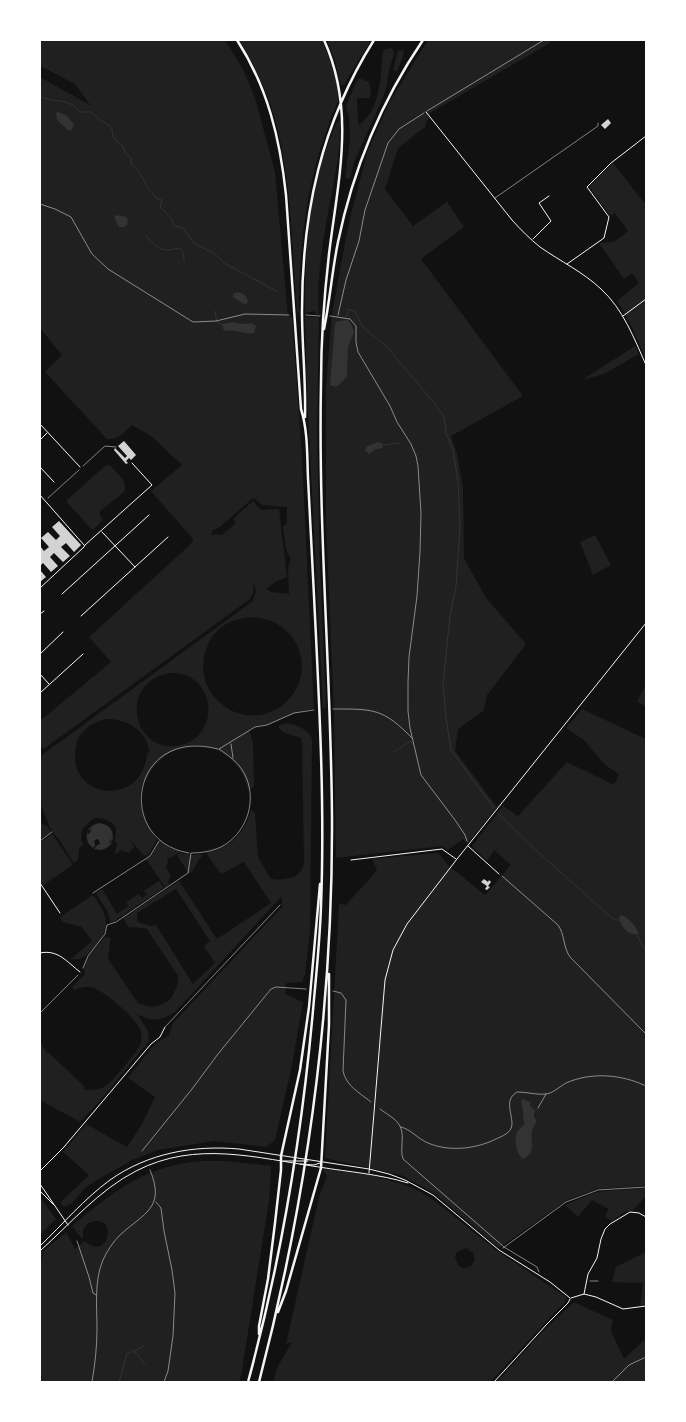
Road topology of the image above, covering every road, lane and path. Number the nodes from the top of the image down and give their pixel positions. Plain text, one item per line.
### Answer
1 (237, 40) edge
2 (324, 40) edge
3 (374, 40) edge
4 (422, 40) edge
5 (544, 40) edge
6 (426, 112) junction
7 (598, 123) dead end
8 (646, 136) edge
9 (549, 196) dead end
10 (494, 198) junction
11 (40, 204) edge
12 (532, 240) junction
13 (567, 264) junction
14 (646, 299) edge
15 (292, 315) dead end
16 (304, 315) dead end
17 (320, 316) dead end
18 (330, 316) dead end
19 (623, 316) junction
20 (337, 317) junction
21 (323, 333) junction
22 (646, 365) edge
23 (304, 419) junction
24 (40, 424) edge
25 (48, 433) junction
26 (40, 440) edge
27 (116, 447) dead end
28 (132, 462) dead end
29 (40, 467) edge
30 (80, 467) dead end
31 (54, 482) dead end
32 (40, 495) edge
33 (46, 501) dead end
34 (149, 515) dead end
35 (102, 531) junction
36 (168, 537) dead end
37 (85, 546) junction
38 (115, 546) junction
39 (134, 567) junction
40 (40, 588) edge
41 (62, 594) dead end
42 (44, 611) dead end
43 (40, 614) edge
44 (80, 616) dead end
45 (646, 623) edge
46 (63, 632) dead end
47 (40, 654) edge
48 (83, 654) dead end
49 (40, 674) edge
50 (50, 684) junction
51 (40, 693) edge
52 (334, 709) dead end
53 (314, 710) dead end
54 (412, 739) junction
55 (231, 742) junction
56 (219, 749) junction
57 (233, 759) junction
58 (52, 832) dead end
59 (160, 839) junction
60 (40, 841) edge
61 (470, 843) junction
62 (468, 846) junction
63 (191, 853) junction
64 (457, 859) junction
65 (351, 860) dead end
66 (322, 868) junction
67 (499, 874) joint
68 (40, 883) edge
69 (93, 893) dead end
70 (280, 905) dead end
71 (60, 913) dead end
72 (107, 925) dead end
73 (329, 946) junction
74 (40, 953) edge
75 (76, 964) dead end
76 (74, 967) junction
77 (80, 972) dead end
78 (309, 989) dead end
79 (332, 991) dead end
80 (165, 1027) joint
81 (646, 1034) edge
82 (646, 1086) edge
83 (546, 1094) junction
84 (372, 1103) dead end
85 (538, 1108) dead end
86 (380, 1109) dead end
87 (401, 1127) junction
88 (142, 1151) dead end
89 (282, 1156) junction
90 (282, 1161) junction
91 (314, 1161) junction
92 (321, 1162) junction
93 (298, 1164) junction
94 (321, 1168) junction
95 (150, 1169) dead end
96 (370, 1170) junction
97 (40, 1171) edge
98 (369, 1173) junction
99 (40, 1184) edge
100 (412, 1184) junction
101 (646, 1187) edge
102 (40, 1191) edge
103 (155, 1200) junction
104 (54, 1206) junction
105 (646, 1217) edge
106 (65, 1221) junction
107 (68, 1225) junction
108 (77, 1241) dead end
109 (40, 1246) edge
110 (504, 1247) junction
111 (40, 1251) edge
112 (540, 1276) junction
113 (587, 1281) junction
114 (598, 1281) dead end
115 (584, 1294) junction
116 (97, 1295) junction
117 (570, 1298) junction
118 (646, 1306) edge
119 (275, 1320) junction
120 (260, 1338) junction
121 (646, 1357) edge
122 (92, 1382) edge
123 (164, 1382) edge
124 (248, 1382) edge
125 (259, 1382) edge
126 (494, 1382) edge
127 (612, 1382) edge

1 - 23 highway
2 - 21 highway
3 - 23 highway
4 - 21 highway
5 - 6 lane
6 - 10 street
6 - 20 path
7 - 10 lane
8 - 13 street
9 - 12 street
10 - 12 street
11 - 15 path
12 - 13 street
13 - 19 street
14 - 19 street
16 - 17 path
18 - 20 path
19 - 22 street
20 - 54 path
21 - 73 highway
23 - 66 highway
24 - 25 street
25 - 26 street
25 - 30 street
27 - 33 path
28 - 35 street
29 - 31 street
32 - 37 street
34 - 38 street
35 - 37 street
35 - 38 street
36 - 39 street
37 - 40 street
38 - 39 street
38 - 41 street
39 - 44 street
42 - 43 street
45 - 61 street
46 - 47 street
48 - 50 street
49 - 50 street
50 - 51 street
52 - 54 path
53 - 55 path
54 - 61 path
55 - 56 path
55 - 57 path
56 - 57 path
56 - 59 path
57 - 63 path
58 - 60 path
59 - 63 path
59 - 69 path
61 - 62 street
62 - 64 street
62 - 67 street
63 - 72 path
64 - 65 street
64 - 96 street
66 - 89 highway
66 - 120 highway
67 - 81 path
68 - 71 street
70 - 80 lane
73 - 92 highway
73 - 119 highway
74 - 76 street
75 - 76 street
76 - 77 street
78 - 88 path
79 - 84 path
80 - 97 street
82 - 83 path
83 - 85 path
83 - 87 path
86 - 87 path
87 - 110 path
89 - 90 highway
89 - 91 street
89 - 106 street
90 - 91 street
90 - 93 street
90 - 107 street
90 - 120 highway
91 - 92 street
92 - 93 street
92 - 94 highway
92 - 96 street
93 - 94 street
94 - 98 street
94 - 119 highway
95 - 103 path
96 - 98 street
96 - 100 street
98 - 100 street
99 - 104 street
100 - 112 street
101 - 110 path
102 - 104 street
103 - 116 path
103 - 123 path
104 - 106 street
105 - 113 street
106 - 107 street
106 - 109 street
107 - 111 street
108 - 116 path
110 - 112 path
112 - 117 street
113 - 114 path
113 - 115 street
115 - 117 street
115 - 118 street
116 - 122 path
117 - 126 street
119 - 125 highway
120 - 124 highway
121 - 127 path

